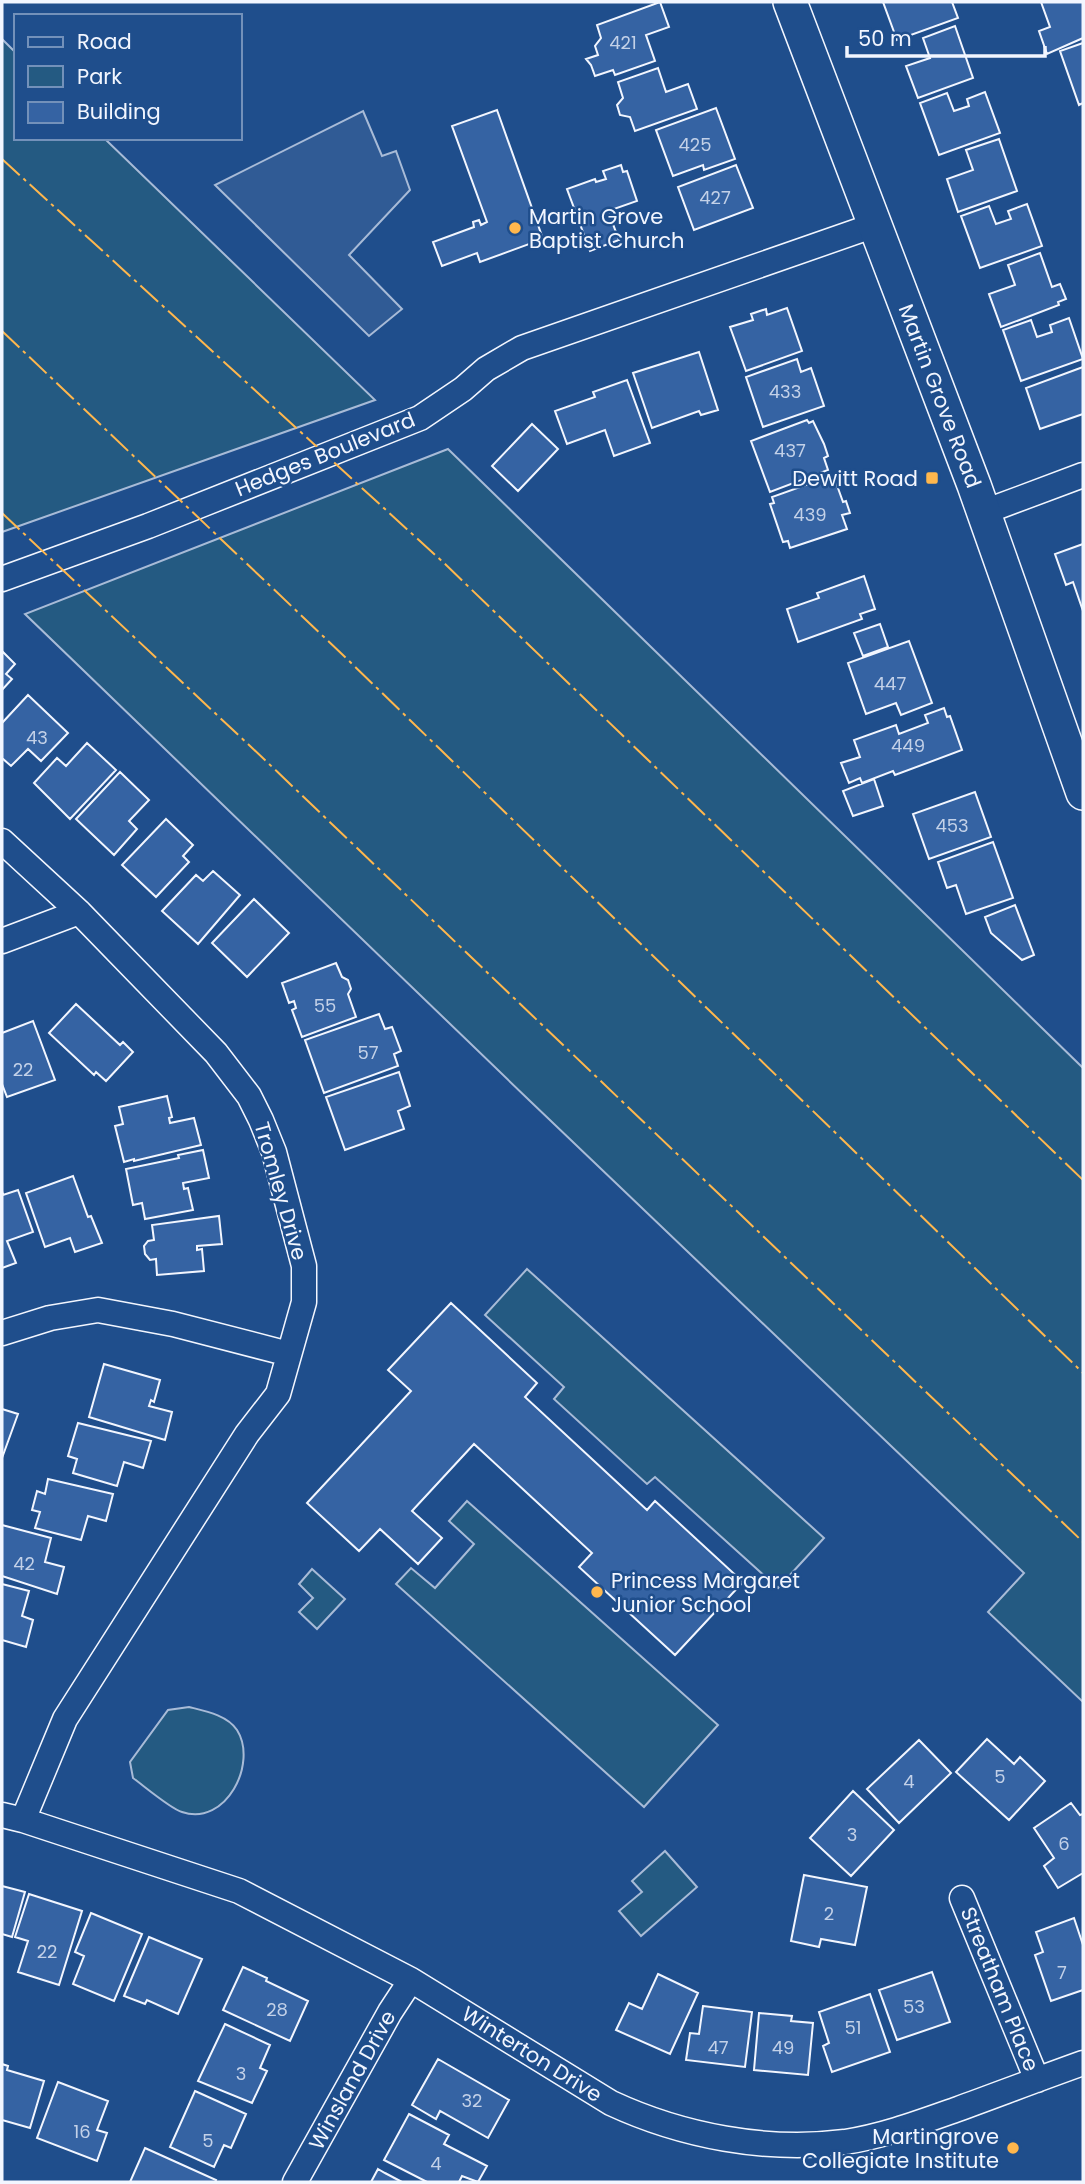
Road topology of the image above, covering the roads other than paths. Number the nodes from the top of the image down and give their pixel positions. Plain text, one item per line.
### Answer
1 (790, 2) edge
2 (875, 225) junction
3 (1083, 475) edge
4 (984, 512) junction
5 (2, 579) edge
6 (1083, 793) edge
7 (2, 841) edge
8 (79, 912) junction
9 (2, 941) edge
10 (2, 1333) edge
11 (289, 1354) junction
12 (12, 1817) edge
13 (962, 1899) dead end
14 (411, 1980) junction
15 (1083, 2063) edge
16 (1037, 2080) junction
17 (295, 2182) edge

1 - 2 main road, Martin Grove Road
2 - 4 main road, Martin Grove Road
2 - 5 street, Hedges Boulevard
3 - 4 street
4 - 6 main road, Martin Grove Road
7 - 8 street, Tromley Drive
8 - 9 street
8 - 11 street, Tromley Drive
10 - 11 street
11 - 12 street, Tromley Drive
12 - 14 street, Winterton Drive
13 - 16 street, Streatham Place
14 - 16 street, Winterton Drive
14 - 17 street, Winsland Drive
15 - 16 street, Winterton Drive

